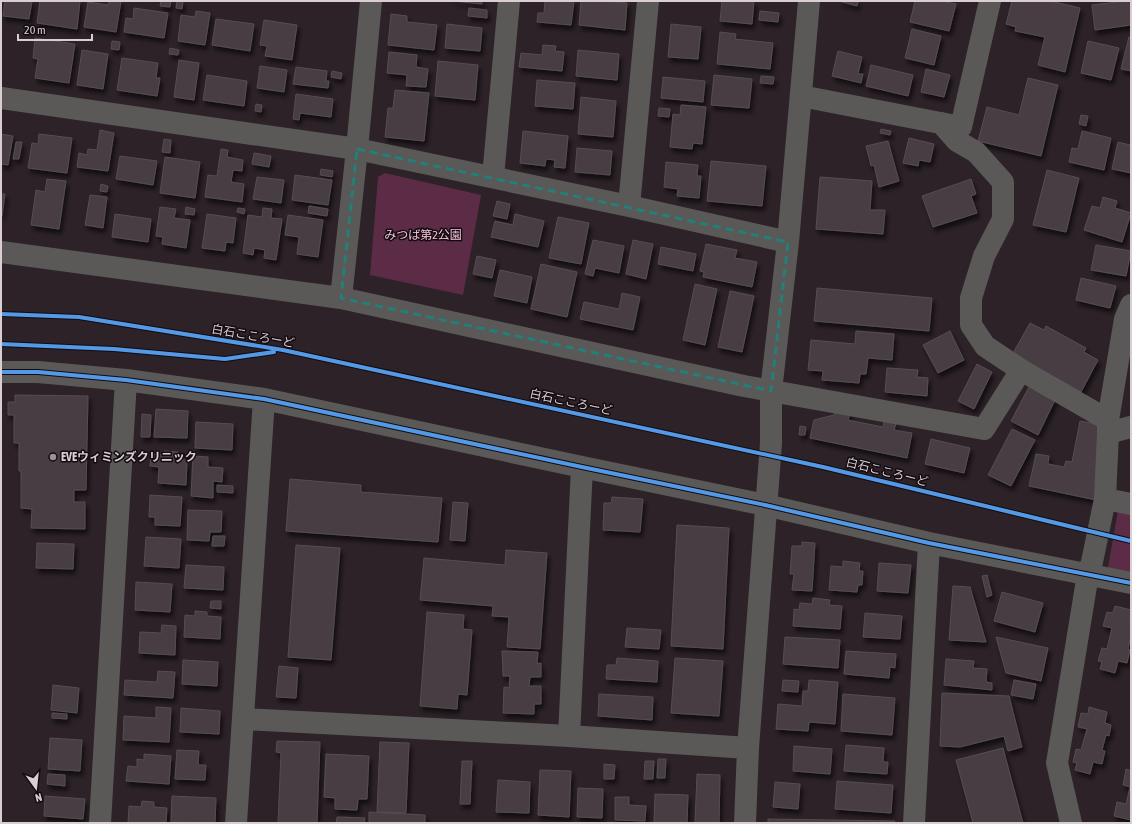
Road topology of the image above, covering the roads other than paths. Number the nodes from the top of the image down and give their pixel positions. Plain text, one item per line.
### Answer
1 (509, 1) edge
2 (648, 1) edge
3 (809, 1) edge
4 (990, 1) edge
5 (365, 2) edge
6 (801, 96) junction
7 (1, 98) edge
8 (941, 123) junction
9 (357, 149) junction
10 (493, 178) junction
11 (629, 206) junction
12 (788, 242) junction
13 (1, 252) edge
14 (341, 298) junction
15 (1131, 305) edge
16 (1021, 370) junction
17 (1, 372) edge
18 (126, 380) junction
19 (771, 391) junction
20 (264, 399) junction
21 (1108, 427) junction
22 (1131, 427) edge
23 (582, 468) junction
24 (1105, 499) junction
25 (1131, 504) edge
26 (765, 505) junction
27 (929, 543) junction
28 (1088, 574) junction
29 (1131, 583) edge
30 (244, 719) junction
31 (569, 736) junction
32 (748, 748) junction
33 (100, 823) edge
34 (236, 823) edge
35 (745, 823) edge
36 (914, 823) edge
37 (1071, 823) edge

1 - 10 street
2 - 11 street
3 - 6 street
4 - 8 street
5 - 9 street
6 - 8 street
6 - 12 street
7 - 9 street
8 - 16 street
9 - 10 street
9 - 14 street
10 - 11 street
11 - 12 street
12 - 19 street
13 - 14 street
14 - 19 street
15 - 21 street
16 - 19 street
16 - 21 street
17 - 18 street
18 - 20 street
18 - 33 street
19 - 26 street
20 - 23 street
20 - 30 street
21 - 22 street
21 - 24 street
23 - 26 street
23 - 31 street
24 - 25 street
24 - 28 street
26 - 27 street
26 - 32 street
27 - 28 street
27 - 36 street
28 - 29 street
28 - 37 street
30 - 31 street
30 - 34 street
31 - 32 street
32 - 35 street

